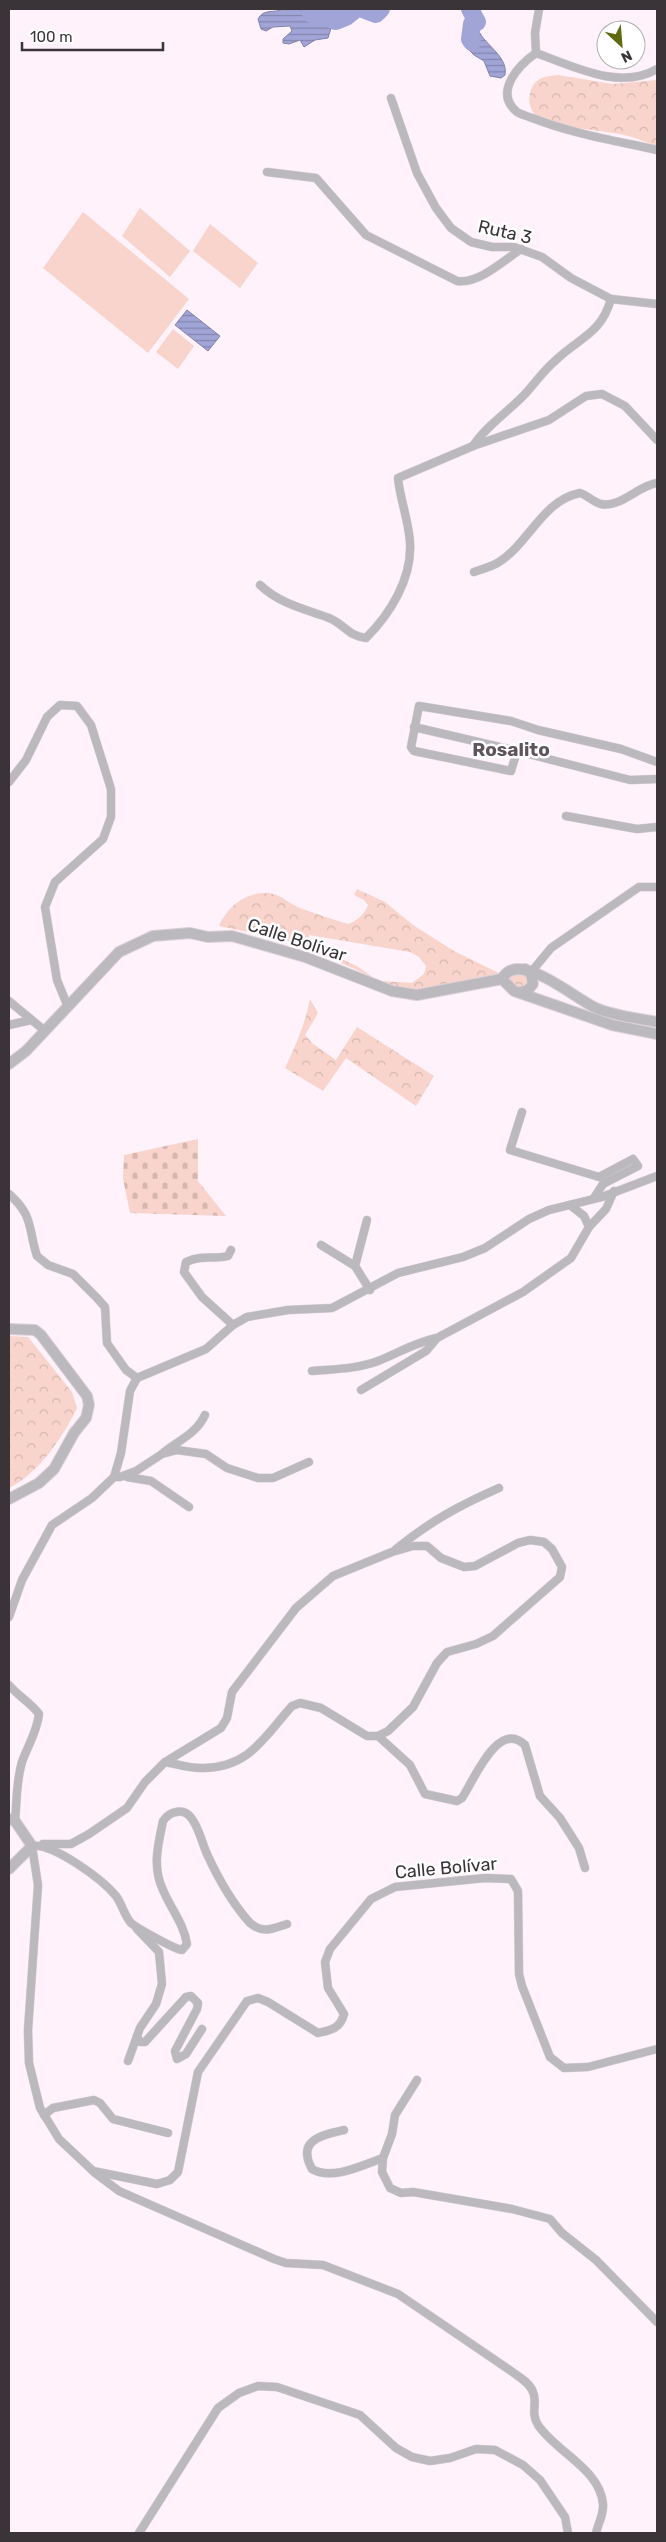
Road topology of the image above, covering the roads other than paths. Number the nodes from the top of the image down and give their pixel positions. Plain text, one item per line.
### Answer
1 (539, 9) edge
2 (536, 53) junction
3 (657, 69) edge
4 (391, 98) dead end
5 (657, 150) edge
6 (268, 172) dead end
7 (521, 249) junction
8 (611, 299) junction
9 (657, 304) edge
10 (657, 440) edge
11 (473, 446) junction
12 (657, 484) edge
13 (474, 572) dead end
14 (260, 585) dead end
15 (414, 727) junction
16 (517, 751) junction
17 (657, 762) edge
18 (657, 779) edge
19 (9, 782) edge
20 (566, 816) dead end
21 (657, 827) edge
22 (657, 887) edge
23 (528, 970) junction
24 (502, 979) junction
25 (520, 992) junction
26 (9, 1001) edge
27 (68, 1007) junction
28 (30, 1020) junction
29 (657, 1022) edge
30 (9, 1025) edge
31 (45, 1031) junction
32 (657, 1034) edge
33 (9, 1064) edge
34 (522, 1112) dead end
35 (657, 1176) edge
36 (614, 1192) junction
37 (9, 1194) edge
38 (594, 1198) junction
39 (570, 1205) junction
40 (367, 1220) dead end
41 (589, 1227) junction
42 (322, 1245) dead end
43 (231, 1250) dead end
44 (355, 1266) junction
45 (370, 1290) junction
46 (233, 1325) junction
47 (9, 1330) edge
48 (437, 1338) junction
49 (312, 1371) dead end
50 (137, 1378) junction
51 (361, 1390) dead end
52 (205, 1415) dead end
53 (162, 1454) junction
54 (309, 1462) dead end
55 (117, 1477) junction
56 (499, 1488) dead end
57 (9, 1499) edge
58 (189, 1507) dead end
59 (392, 1552) junction
60 (9, 1617) edge
61 (9, 1685) edge
62 (378, 1736) junction
63 (165, 1762) junction
64 (12, 1820) edge
65 (36, 1845) junction
66 (585, 1868) dead end
67 (9, 1869) edge
68 (132, 1924) junction
69 (287, 1924) dead end
70 (202, 2029) dead end
71 (137, 2036) junction
72 (657, 2049) edge
73 (128, 2061) dead end
74 (417, 2080) dead end
75 (44, 2115) junction
76 (344, 2130) dead end
77 (168, 2133) dead end
78 (383, 2158) junction
79 (93, 2171) junction
80 (657, 2322) edge
81 (139, 2533) edge
82 (568, 2533) edge
83 (596, 2533) edge

1 - 2 street
2 - 3 street
2 - 5 street
4 - 7 street, Ruta 3
6 - 7 street
7 - 8 street, Ruta 3
8 - 9 street, Ruta 3
8 - 11 street
10 - 11 street
11 - 14 street
12 - 13 street
15 - 16 street
15 - 16 street
15 - 17 street
16 - 18 street
19 - 27 street
20 - 21 street
22 - 23 street
23 - 24 street
23 - 25 street
23 - 29 street
24 - 25 street
24 - 27 street, Calle Bolívar
25 - 32 street
26 - 28 street
27 - 31 street, Calle Bolívar
28 - 30 street
28 - 31 street
31 - 33 street, Calle Bolívar
34 - 38 street
35 - 36 street
36 - 38 street
36 - 41 street
37 - 50 street
38 - 39 street
39 - 41 street
39 - 45 street
40 - 44 street
41 - 48 street
42 - 44 street
43 - 46 street
44 - 45 street
45 - 46 street
46 - 50 street
47 - 57 street
48 - 49 street
48 - 51 street
50 - 55 street
52 - 53 street
53 - 54 street
53 - 55 street
55 - 58 street
55 - 60 street
56 - 59 street
59 - 62 street
59 - 63 street
61 - 64 street
62 - 63 street
62 - 66 street
63 - 65 street
64 - 65 street
65 - 67 street
65 - 68 street
65 - 75 street
68 - 69 street
68 - 71 street
70 - 71 street
71 - 73 street
72 - 79 street, Calle Bolívar
74 - 78 street
75 - 77 street
75 - 79 street
76 - 78 street
78 - 80 street
79 - 83 street
81 - 82 street

